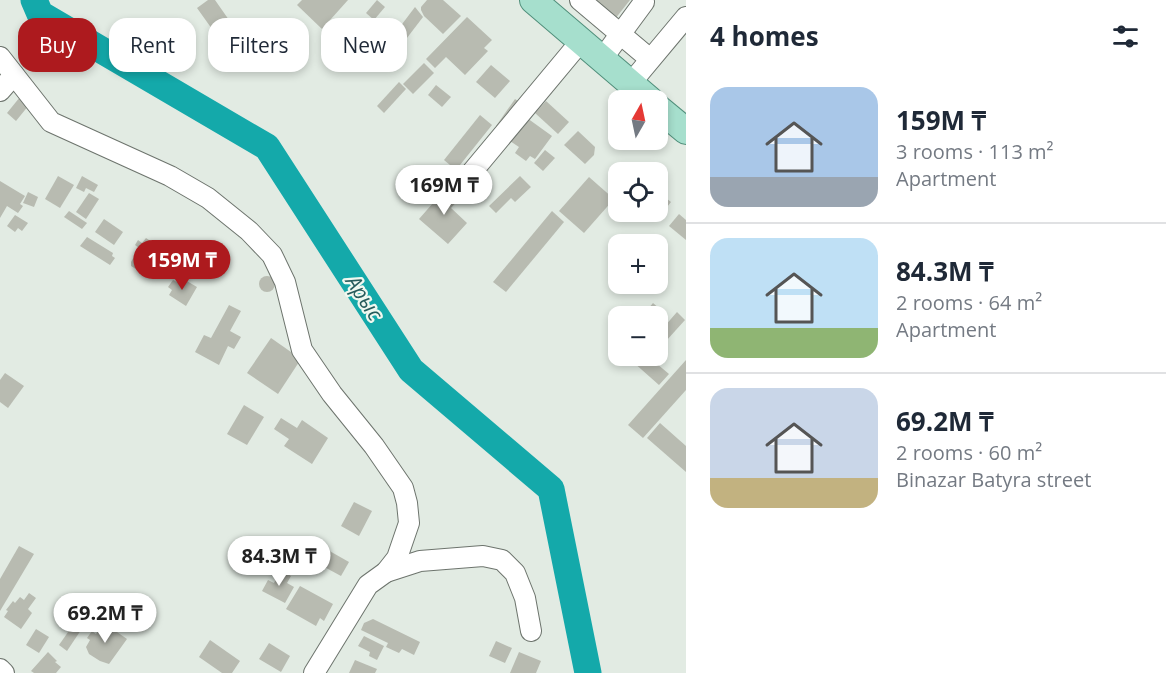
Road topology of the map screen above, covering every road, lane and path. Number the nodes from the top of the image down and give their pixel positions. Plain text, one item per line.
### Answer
1 (580, 0) edge
2 (644, 2) dead end
3 (544, 3) edge
4 (686, 17) edge
5 (621, 34) junction
6 (581, 42) junction
7 (0, 57) edge
8 (602, 59) junction
9 (650, 59) junction
10 (14, 75) junction
11 (630, 84) junction
12 (638, 90) edge
13 (0, 91) edge
14 (668, 115) edge
15 (684, 126) edge
16 (467, 178) dead end
17 (386, 572) junction
18 (531, 631) dead end
19 (0, 669) edge
20 (4, 673) edge
21 (314, 673) edge

1 - 5 street
2 - 5 street
3 - 6 main road
4 - 9 street
5 - 8 street
5 - 9 street
6 - 8 main road
6 - 16 street
7 - 10 street
8 - 11 main road
9 - 11 street
10 - 13 street
10 - 17 street
11 - 12 main road
14 - 15 main road
17 - 18 street
17 - 21 street
19 - 20 street

